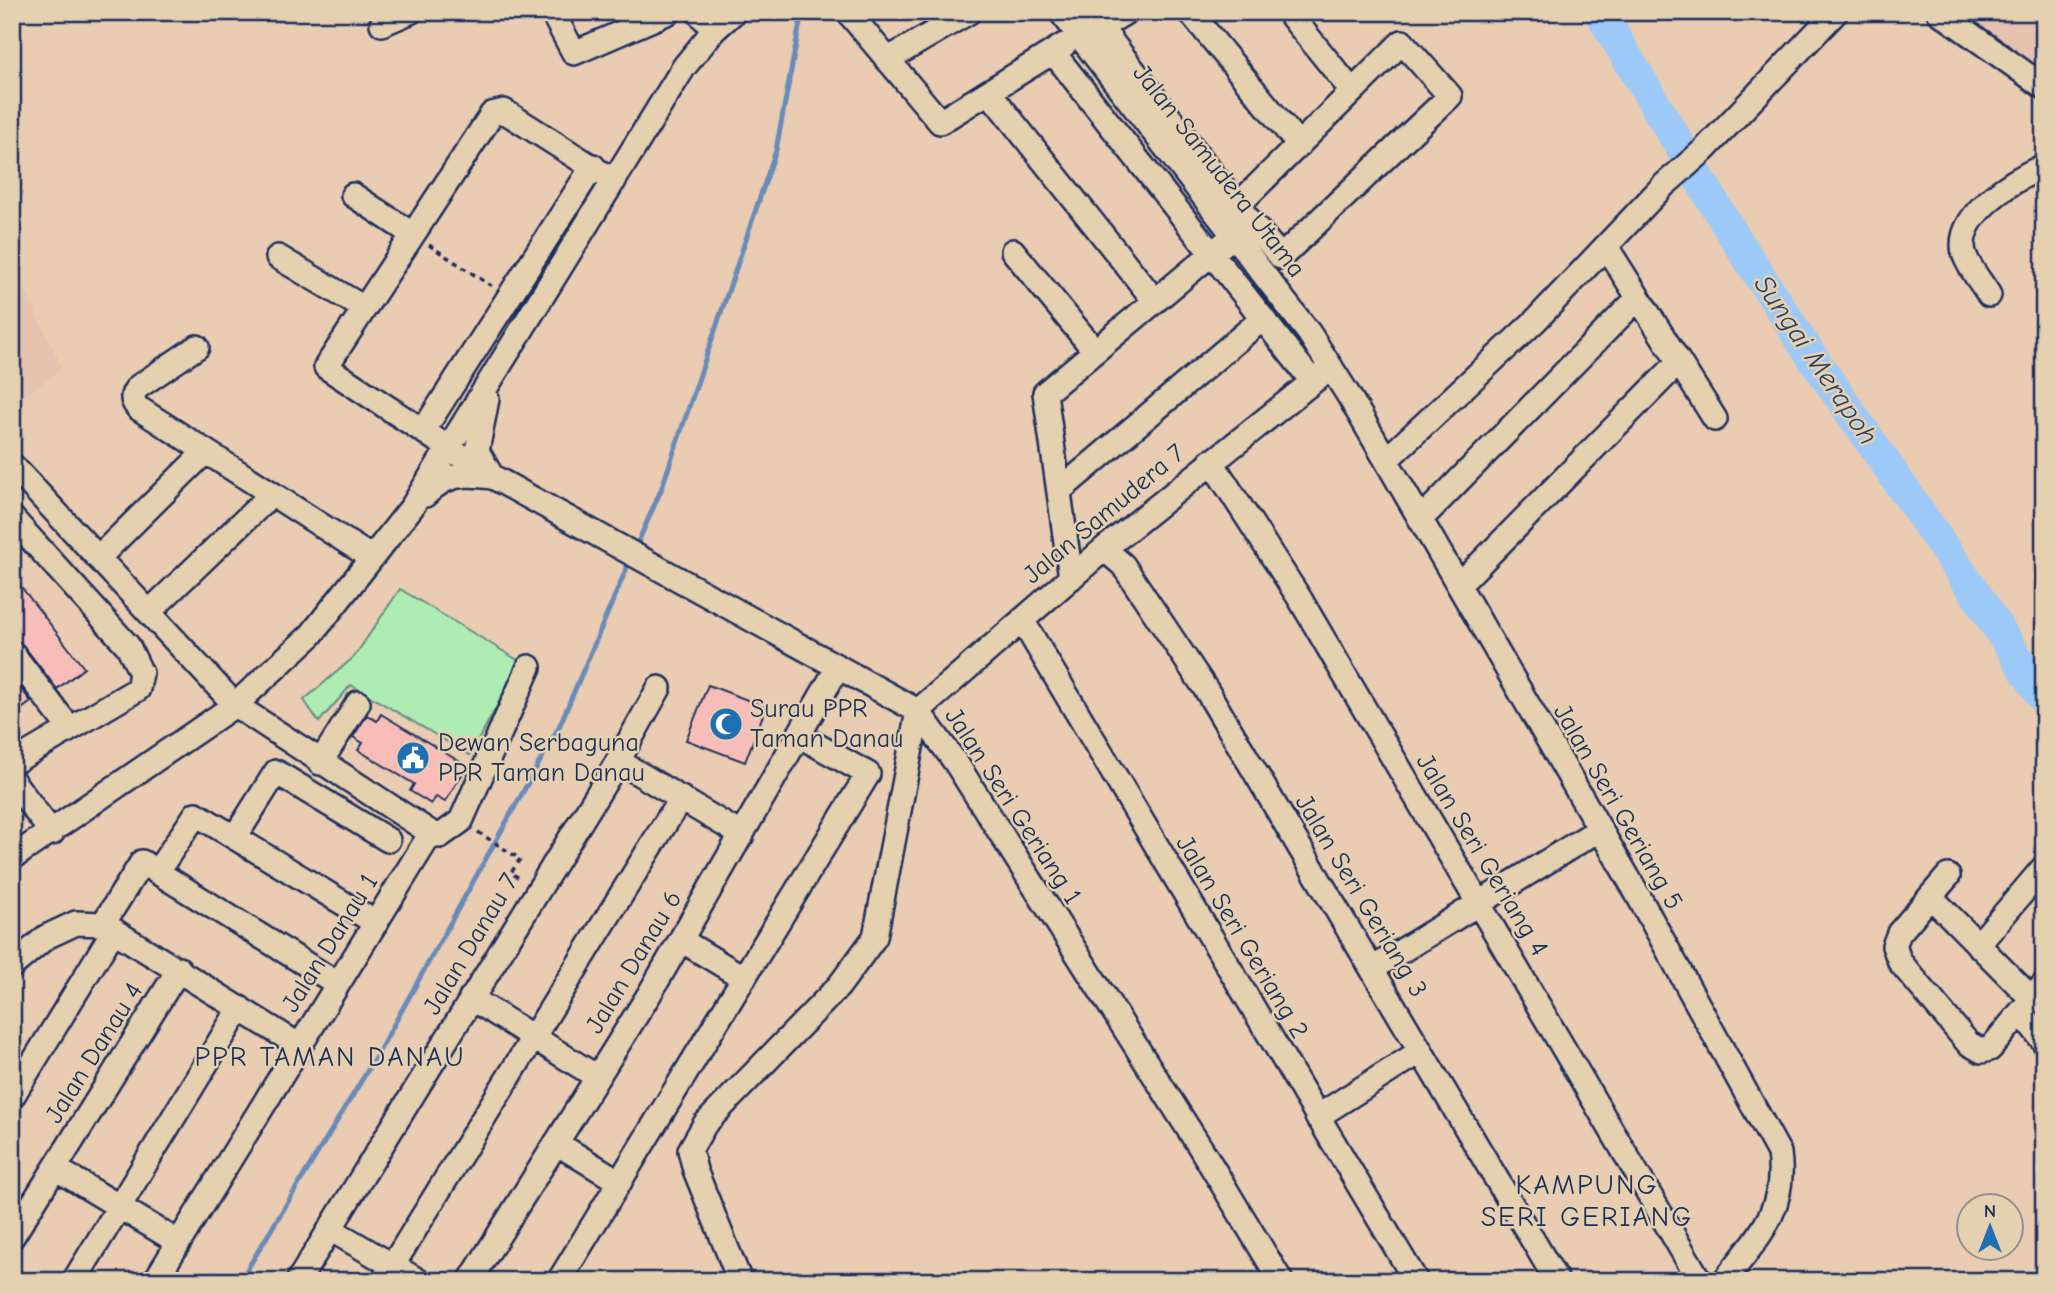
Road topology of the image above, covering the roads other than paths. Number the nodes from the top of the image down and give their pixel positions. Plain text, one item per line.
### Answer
1 (410, 12) edge
2 (552, 12) edge
3 (669, 12) edge
4 (698, 12) edge
5 (734, 12) edge
6 (848, 12) edge
7 (969, 12) edge
8 (1061, 12) edge
9 (1126, 12) edge
10 (1190, 12) edge
11 (1288, 12) edge
12 (1836, 12) edge
13 (1939, 12) edge
14 (382, 24) dead end
15 (1089, 25) edge
16 (714, 30) junction
17 (1053, 52) junction
18 (887, 60) junction
19 (2044, 87) edge
20 (1352, 91) junction
21 (989, 92) junction
22 (1299, 145) junction
23 (593, 166) junction
24 (2044, 166) edge
25 (614, 181) junction
26 (353, 194) dead end
27 (1237, 206) junction
28 (412, 234) junction
29 (1233, 236) junction
30 (1607, 248) junction
31 (1013, 251) dead end
32 (1210, 255) junction
33 (278, 257) dead end
34 (1989, 295) dead end
35 (1638, 299) junction
36 (507, 301) junction
37 (1155, 301) junction
38 (364, 308) junction
39 (527, 318) junction
40 (1261, 320) junction
41 (197, 346) dead end
42 (1095, 351) junction
43 (1678, 363) junction
44 (1331, 367) junction
45 (1312, 381) junction
46 (491, 382) junction
47 (1715, 419) dead end
48 (423, 431) junction
49 (448, 448) junction
50 (205, 452) junction
51 (1386, 460) junction
52 (1211, 461) junction
53 (12, 465) edge
54 (493, 477) junction
55 (1059, 491) junction
56 (272, 494) junction
57 (412, 507) junction
58 (12, 518) edge
59 (1421, 519) junction
60 (1104, 549) junction
61 (99, 558) junction
62 (372, 558) junction
63 (1071, 578) junction
64 (1459, 585) junction
65 (149, 612) junction
66 (1022, 620) junction
67 (12, 653) edge
68 (529, 667) dead end
69 (838, 667) junction
70 (270, 674) junction
71 (659, 688) dead end
72 (358, 703) dead end
73 (235, 705) junction
74 (918, 711) junction
75 (70, 729) junction
76 (274, 731) junction
77 (800, 736) junction
78 (618, 761) junction
79 (12, 763) edge
80 (320, 763) junction
81 (12, 780) edge
82 (681, 798) junction
83 (1600, 829) junction
84 (52, 833) junction
85 (430, 833) junction
86 (743, 835) junction
87 (235, 837) junction
88 (388, 840) dead end
89 (12, 858) edge
90 (2044, 867) edge
91 (158, 872) junction
92 (1948, 876) dead end
93 (1931, 897) junction
94 (1477, 902) junction
95 (376, 923) junction
96 (109, 927) junction
97 (681, 940) junction
98 (1978, 945) junction
99 (12, 967) edge
100 (179, 969) junction
101 (1372, 969) junction
102 (744, 978) junction
103 (338, 984) junction
104 (471, 998) junction
105 (2032, 998) edge
106 (240, 1008) junction
107 (533, 1037) junction
108 (2044, 1042) edge
109 (300, 1046) junction
110 (1421, 1051) junction
111 (597, 1077) junction
112 (12, 1097) edge
113 (1317, 1117) junction
114 (556, 1143) junction
115 (55, 1168) junction
116 (620, 1182) junction
117 (121, 1207) junction
118 (16, 1222) edge
119 (330, 1229) junction
120 (178, 1242) junction
121 (387, 1273) edge
122 (74, 1281) edge
123 (155, 1281) edge
124 (298, 1281) edge
125 (419, 1281) edge
126 (470, 1281) edge
127 (559, 1281) edge
128 (740, 1281) edge
129 (1281, 1281) edge
130 (1416, 1281) edge
131 (1557, 1281) edge
132 (1700, 1281) edge
133 (1724, 1281) edge

1 - 14 street
2 - 3 street
4 - 16 street
5 - 16 street
6 - 18 street
7 - 18 street
8 - 15 street, Jalan Samudera Utama
9 - 15 street
10 - 22 street
11 - 20 street
12 - 30 street
13 - 19 street
15 - 17 street
15 - 27 street, Jalan Samudera Utama
15 - 29 street, Jalan Samudera Utama
16 - 25 street
17 - 21 street
17 - 32 street
18 - 21 street
20 - 22 street
20 - 27 street, Jalan Samudera Utama
21 - 37 street
22 - 27 street
23 - 25 street
23 - 28 street
23 - 36 street
24 - 34 street
25 - 39 street
26 - 28 street
28 - 38 street
29 - 32 street
29 - 44 street, Jalan Samudera Utama
30 - 35 street
30 - 51 street
31 - 42 street
32 - 37 street
32 - 40 street
33 - 38 street
35 - 43 street
35 - 59 street
36 - 39 street
36 - 48 street
37 - 42 street
38 - 48 street, Jalan Seri Geriang 1
39 - 46 street
40 - 45 street
40 - 55 street
41 - 50 street
42 - 55 street
43 - 47 street
43 - 64 street
44 - 45 street, Jalan Samudera 7
44 - 51 street, Jalan Seri Geriang 5
45 - 52 street, Jalan Samudera 7
46 - 49 street
46 - 54 street
48 - 49 street, Jalan Seri Geriang 1
49 - 54 street, Jalan Seri Geriang 1
49 - 57 street
50 - 56 street
50 - 61 street
51 - 59 street, Jalan Seri Geriang 5
52 - 60 street, Jalan Samudera 7
52 - 94 street, Jalan Seri Geriang 4
53 - 61 street
54 - 57 street
54 - 69 street, Jalan Seri Geriang 1
55 - 63 street
56 - 62 street
56 - 65 street
57 - 62 street
58 - 75 street
59 - 64 street, Jalan Seri Geriang 5
60 - 63 street, Jalan Samudera 7
60 - 101 street, Jalan Seri Geriang 3
61 - 65 street
62 - 70 street
63 - 66 street, Jalan Samudera 7
64 - 83 street, Jalan Seri Geriang 5
65 - 73 street
66 - 74 street, Jalan Samudera 7
66 - 113 street, Jalan Seri Geriang 2
67 - 75 street
68 - 85 street
69 - 74 street, Jalan Seri Geriang 1
69 - 77 street, Jalan Danau 6
70 - 73 street
70 - 76 street
71 - 78 street, Jalan Danau 7
72 - 80 street
73 - 76 street
73 - 84 street
74 - 128 street
74 - 129 street, Jalan Seri Geriang 1
75 - 79 street
76 - 80 street
77 - 86 street, Jalan Danau 6
77 - 102 street
78 - 82 street
78 - 104 street, Jalan Danau 7
80 - 85 street
81 - 84 street
82 - 86 street
82 - 107 street
83 - 94 street
83 - 133 street, Jalan Seri Geriang 5
84 - 89 street
85 - 95 street, Jalan Danau 1
86 - 97 street, Jalan Danau 6
87 - 88 street
87 - 91 street
87 - 95 street
90 - 98 street
91 - 96 street
91 - 103 street
92 - 93 street
93 - 98 street
93 - 105 street
94 - 101 street
94 - 132 street, Jalan Seri Geriang 4
95 - 103 street, Jalan Danau 1
96 - 99 street
96 - 100 street
96 - 112 street
97 - 102 street
97 - 111 street, Jalan Danau 6
98 - 105 street
100 - 106 street
100 - 115 street, Jalan Danau 4
101 - 110 street, Jalan Seri Geriang 3
102 - 116 street
103 - 109 street, Jalan Danau 1
104 - 107 street
104 - 119 street, Jalan Danau 7
105 - 108 street
106 - 109 street
106 - 117 street
107 - 111 street
107 - 121 street
109 - 120 street, Jalan Danau 1
110 - 113 street
110 - 131 street, Jalan Seri Geriang 3
111 - 114 street, Jalan Danau 6
113 - 130 street, Jalan Seri Geriang 2
114 - 116 street
114 - 126 street, Jalan Danau 6
115 - 117 street
115 - 118 street, Jalan Danau 4
116 - 127 street
117 - 120 street
117 - 122 street
119 - 121 street
119 - 124 street, Jalan Danau 7
120 - 123 street, Jalan Danau 1
121 - 125 street

